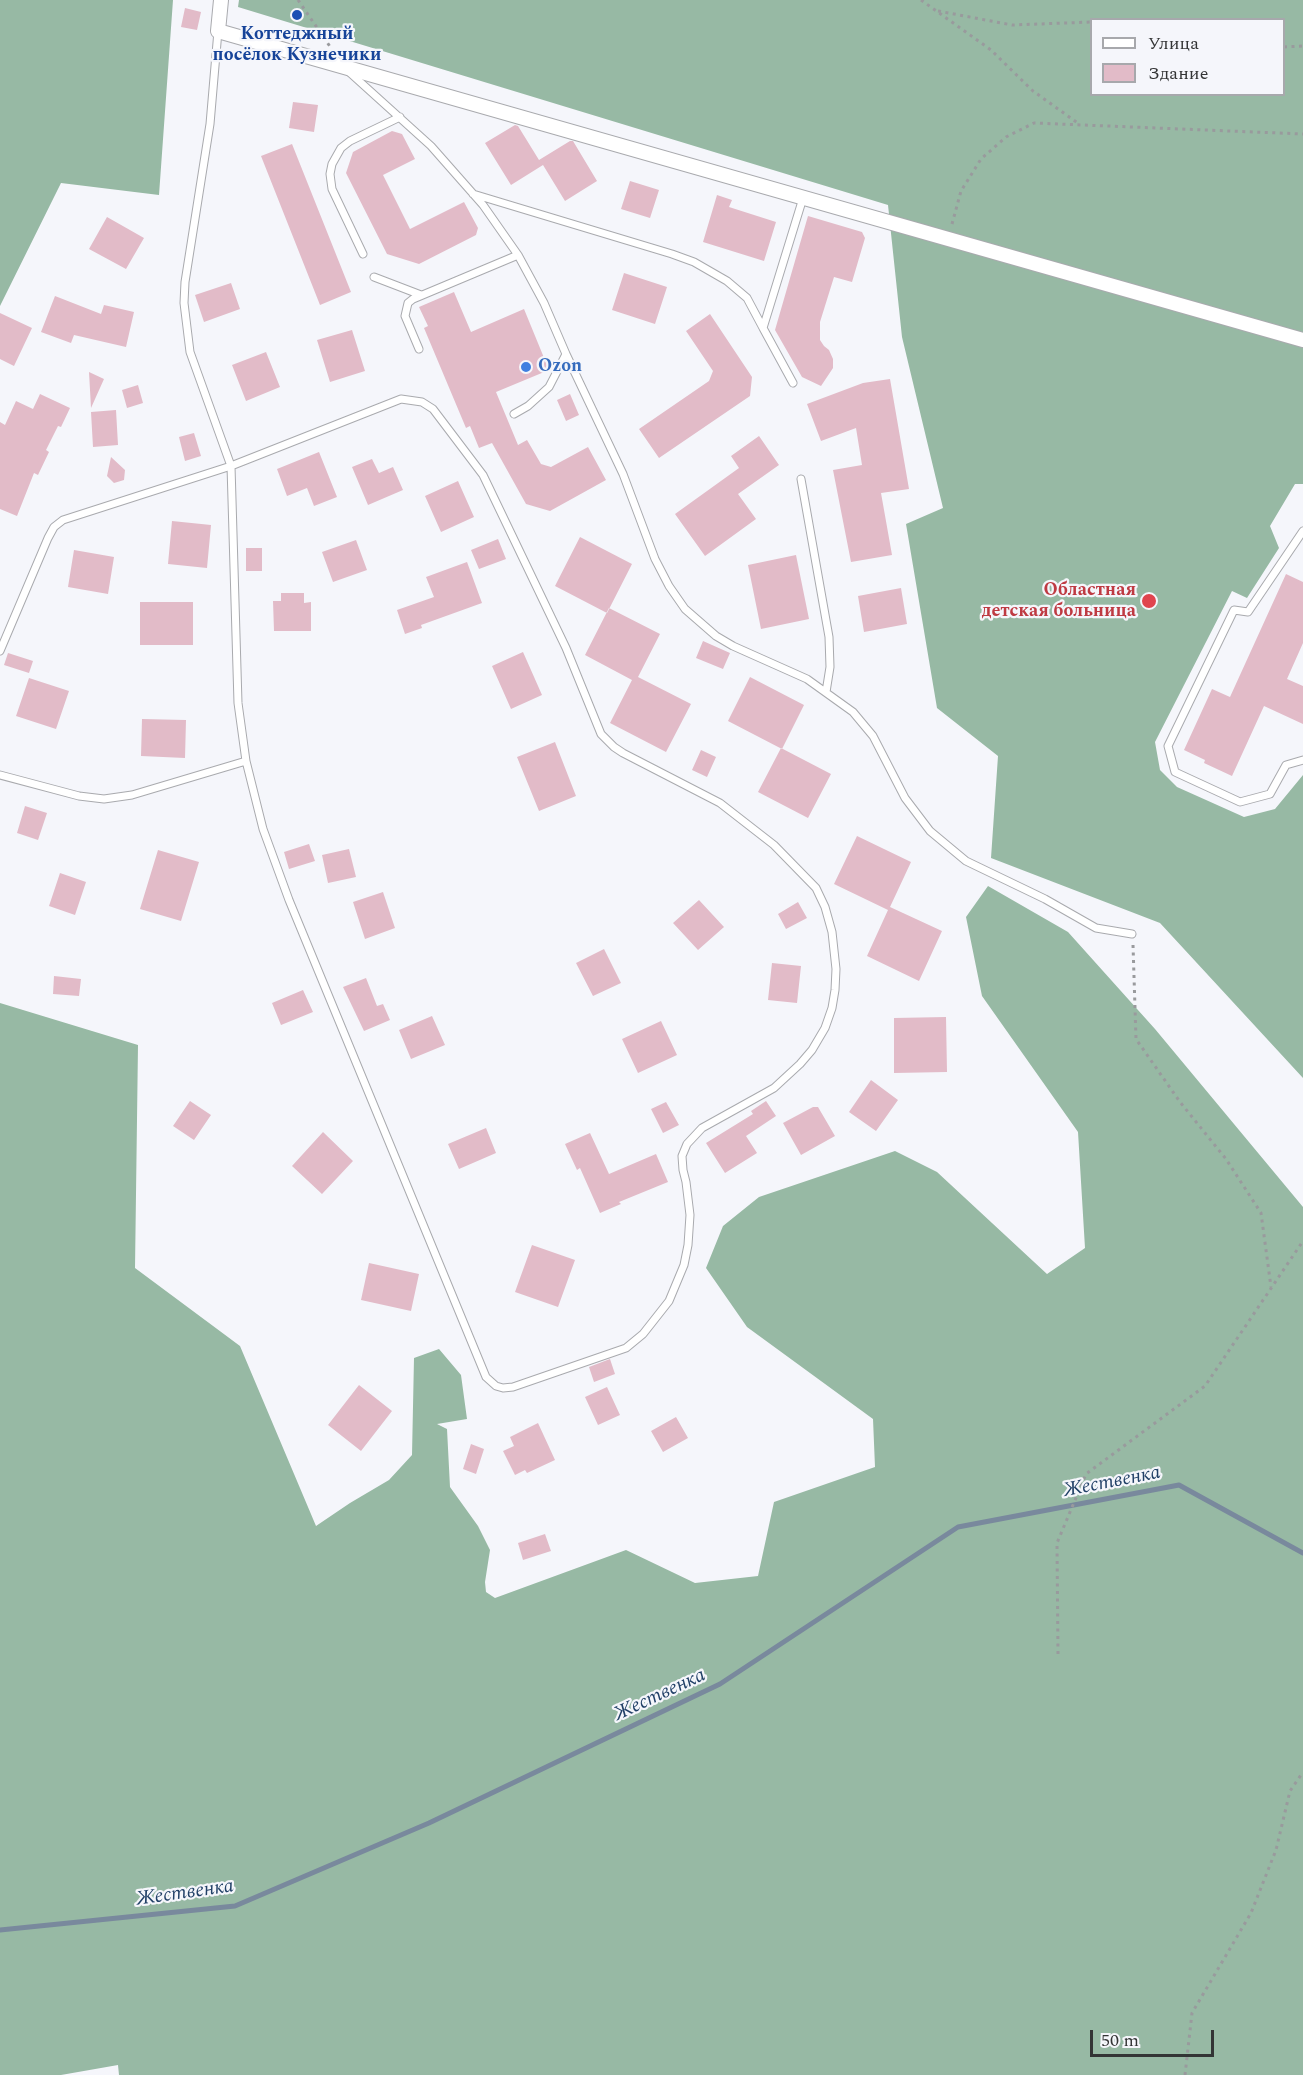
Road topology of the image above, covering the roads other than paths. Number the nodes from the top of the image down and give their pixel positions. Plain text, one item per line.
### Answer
1 (221, 0) edge
2 (218, 31) junction
3 (345, 68) junction
4 (400, 117) junction
5 (473, 194) junction
6 (803, 198) junction
7 (363, 254) dead end
8 (518, 255) junction
9 (374, 277) dead end
10 (421, 295) junction
11 (763, 328) junction
12 (1303, 340) edge
13 (419, 349) dead end
14 (566, 354) junction
15 (793, 383) dead end
16 (514, 414) dead end
17 (231, 466) junction
18 (801, 479) dead end
19 (1303, 531) edge
20 (0, 651) edge
21 (826, 692) junction
22 (1303, 760) edge
23 (246, 761) junction
24 (0, 775) edge
25 (1132, 934) road end

1 - 2 street
2 - 3 street
2 - 17 lane
3 - 4 lane
3 - 6 street
4 - 5 lane
4 - 7 lane
5 - 8 lane
5 - 11 lane
6 - 11 lane
6 - 12 street
8 - 10 lane
8 - 14 lane
9 - 10 lane
10 - 13 lane
11 - 15 lane
14 - 16 lane
14 - 21 lane
17 - 20 lane
17 - 23 lane
17 - 23 lane
18 - 21 lane
19 - 22 lane
21 - 25 lane
23 - 24 lane

